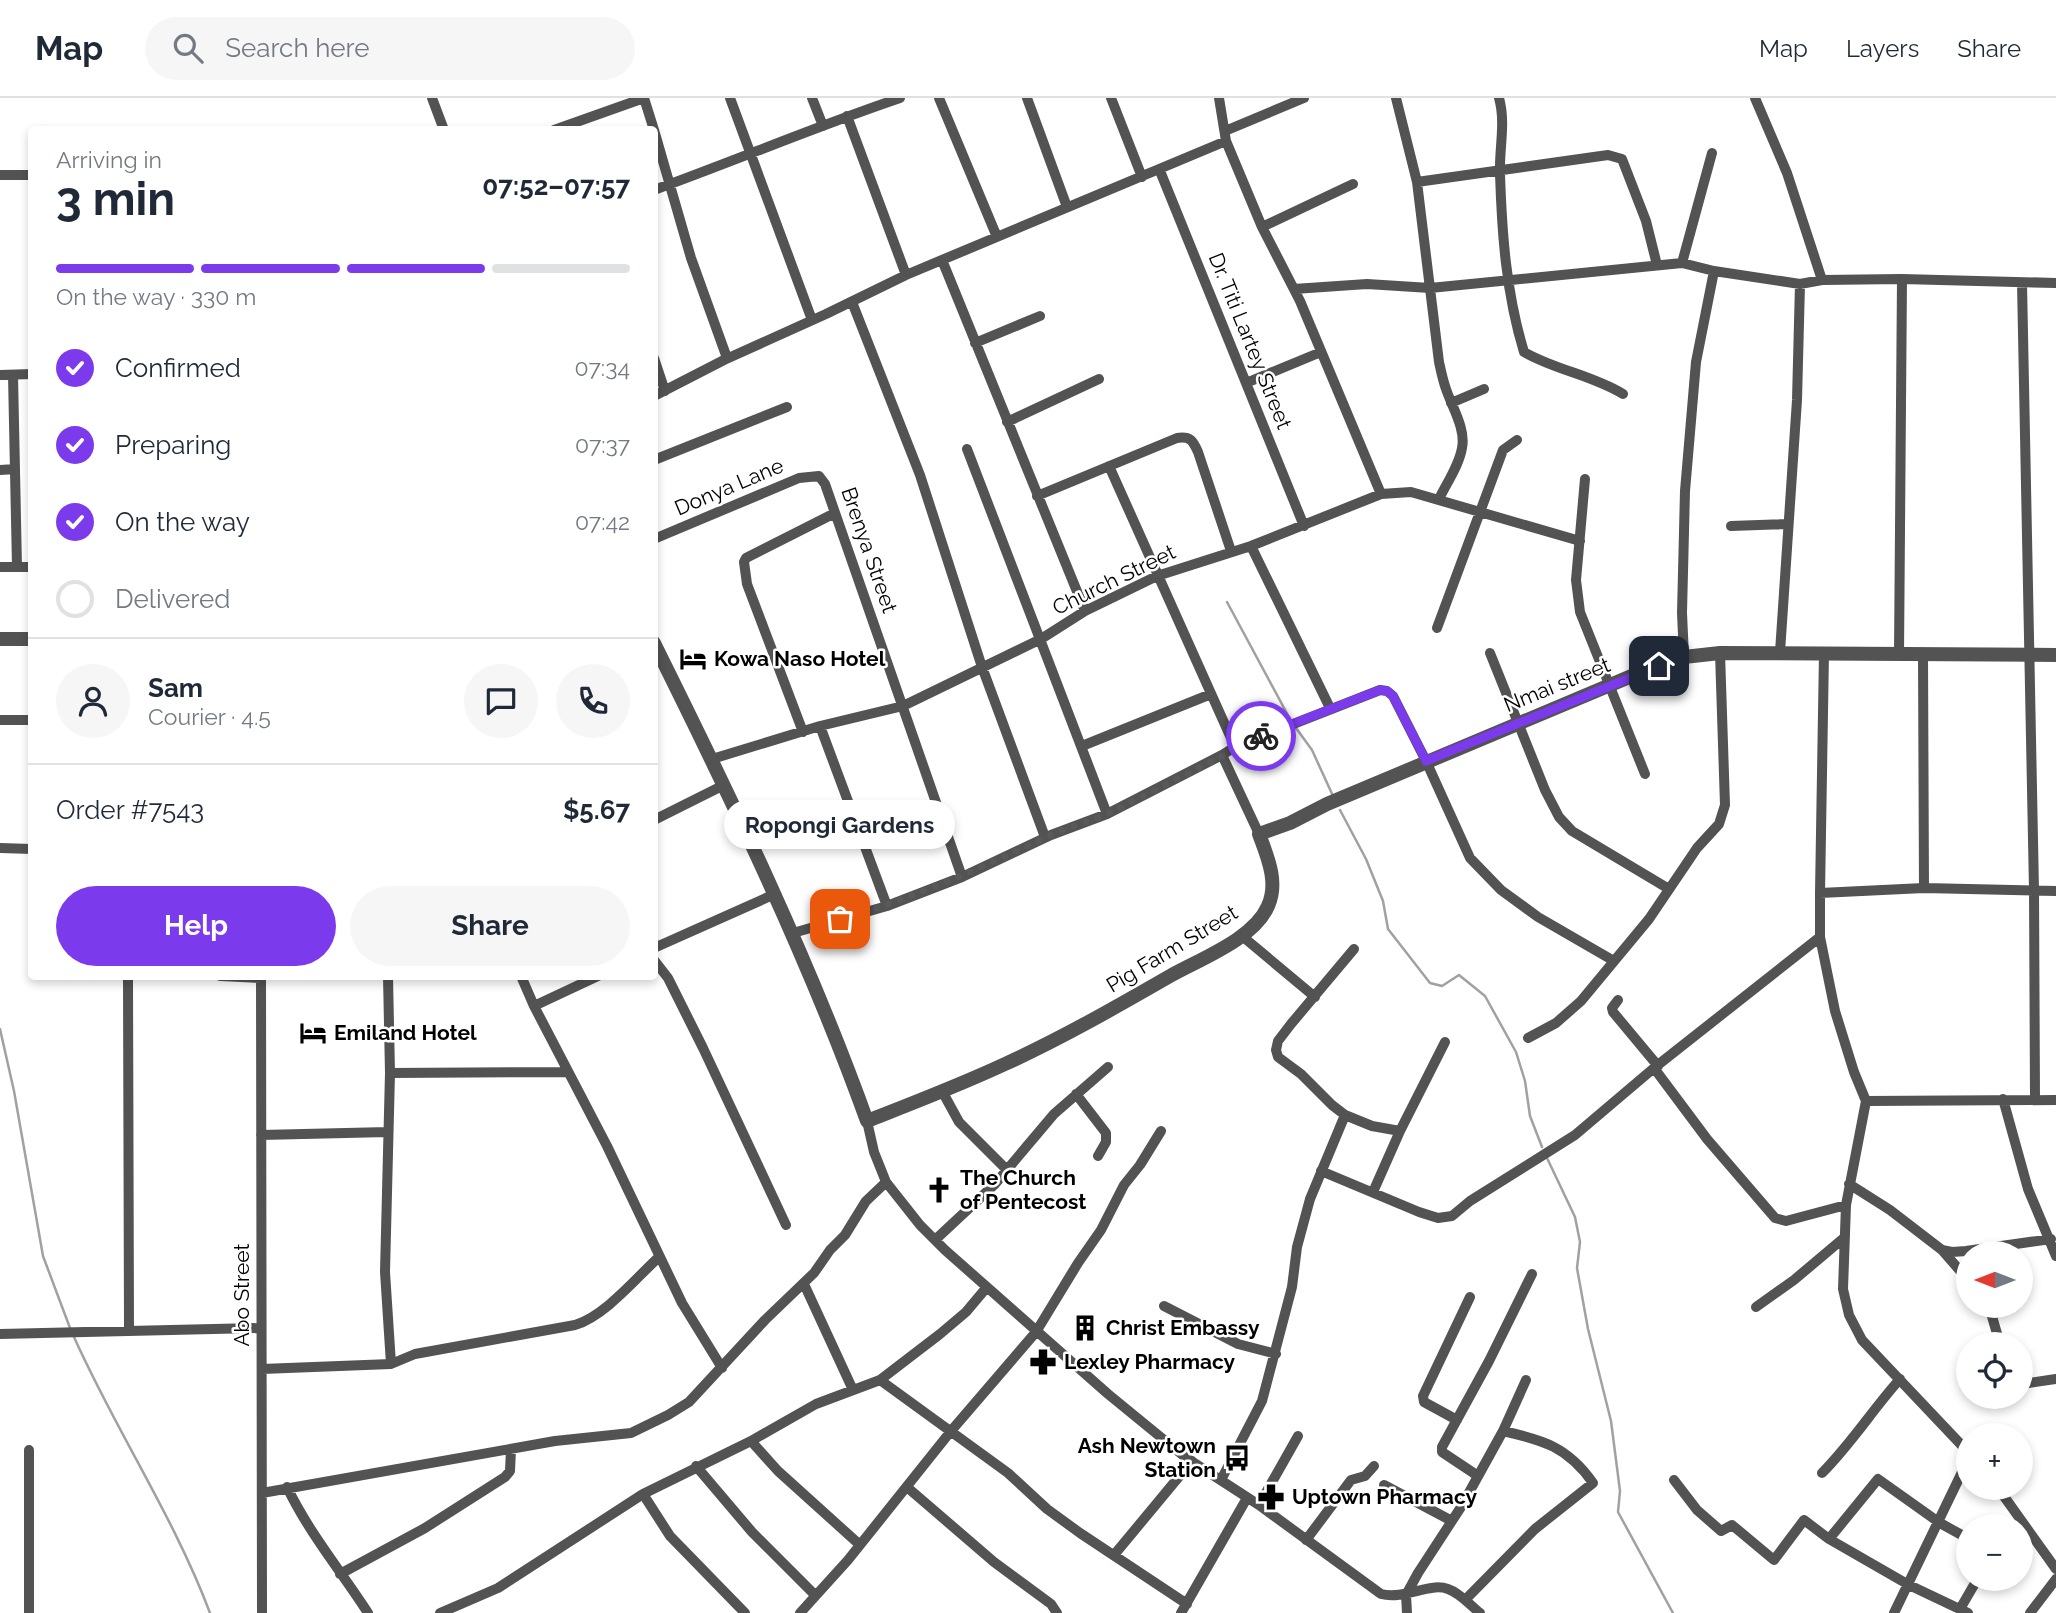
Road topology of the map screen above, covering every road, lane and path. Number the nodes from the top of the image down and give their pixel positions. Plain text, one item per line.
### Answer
1 (432, 98) edge
2 (644, 98) edge
3 (730, 98) edge
4 (811, 98) edge
5 (900, 98) edge
6 (939, 98) edge
7 (1027, 98) edge
8 (1111, 98) edge
9 (1219, 98) edge
10 (1304, 98) edge
11 (1396, 98) edge
12 (1499, 98) edge
13 (1755, 98) edge
14 (847, 116) junction
15 (442, 126) edge
16 (565, 126) edge
17 (653, 126) edge
18 (823, 126) junction
19 (1226, 136) junction
20 (658, 144) edge
21 (1712, 153) dead end
22 (750, 155) junction
23 (1160, 170) junction
24 (1500, 170) junction
25 (0, 175) edge
26 (28, 175) edge
27 (1142, 177) junction
28 (1417, 182) junction
29 (1353, 184) dead end
30 (670, 185) junction
31 (658, 189) edge
32 (1067, 206) junction
33 (1262, 227) junction
34 (996, 237) junction
35 (942, 260) junction
36 (1682, 263) junction
37 (1657, 265) junction
38 (1714, 271) junction
39 (906, 275) junction
40 (1902, 279) junction
41 (1822, 280) junction
42 (1507, 281) junction
43 (2022, 283) junction
44 (2056, 283) edge
45 (1800, 284) junction
46 (1430, 288) junction
47 (1294, 289) junction
48 (852, 302) junction
49 (1040, 317) dead end
50 (812, 320) junction
51 (975, 343) junction
52 (1321, 352) junction
53 (727, 358) junction
54 (28, 374) edge
55 (0, 375) edge
56 (13, 375) junction
57 (1099, 380) dead end
58 (1246, 383) junction
59 (1484, 390) dead end
60 (660, 393) edge
61 (1623, 394) dead end
62 (1451, 403) junction
63 (787, 407) dead end
64 (1007, 422) junction
65 (1517, 440) dead end
66 (967, 449) dead end
67 (658, 458) edge
68 (1109, 466) junction
69 (0, 470) edge
70 (15, 470) junction
71 (819, 476) joint
72 (1585, 479) dead end
73 (1381, 494) junction
74 (1037, 496) junction
75 (1439, 499) junction
76 (1482, 512) junction
77 (835, 513) junction
78 (1788, 524) junction
79 (1304, 526) junction
80 (1731, 526) dead end
81 (658, 537) edge
82 (1580, 541) junction
83 (1251, 546) junction
84 (1231, 551) junction
85 (0, 567) edge
86 (17, 567) junction
87 (28, 567) edge
88 (1157, 576) junction
89 (1085, 611) junction
90 (1437, 628) dead end
91 (0, 639) edge
92 (28, 639) edge
93 (1041, 639) junction
94 (658, 651) edge
95 (1780, 652) junction
96 (1490, 653) dead end
97 (1720, 653) junction
98 (1824, 653) junction
99 (1899, 654) junction
100 (1923, 655) junction
101 (2028, 655) junction
102 (2056, 655) edge
103 (1684, 657) junction
104 (982, 667) junction
105 (1610, 686) junction
106 (1211, 694) junction
107 (903, 706) junction
108 (1330, 708) junction
109 (0, 720) edge
110 (28, 720) edge
111 (1519, 723) junction
112 (820, 726) junction
113 (803, 732) junction
114 (1082, 746) junction
115 (1235, 747) junction
116 (1222, 755) junction
117 (712, 759) junction
118 (1426, 761) junction
119 (1645, 774) dead end
120 (724, 785) junction
121 (1107, 814) junction
122 (658, 818) edge
123 (1259, 834) junction
124 (1045, 838) junction
125 (0, 848) edge
126 (28, 849) edge
127 (962, 877) junction
128 (1924, 888) junction
129 (1669, 889) junction
130 (2034, 890) junction
131 (2056, 891) edge
132 (1820, 893) junction
133 (775, 894) junction
134 (887, 906) junction
135 (793, 933) junction
136 (1242, 936) junction
137 (1820, 937) junction
138 (658, 946) edge
139 (1354, 950) dead end
140 (1614, 961) junction
141 (658, 965) edge
142 (128, 980) edge
143 (261, 980) edge
144 (388, 980) edge
145 (523, 980) edge
146 (589, 980) edge
147 (1315, 997) junction
148 (1618, 1000) dead end
149 (534, 1006) junction
150 (1528, 1038) dead end
151 (1445, 1042) dead end
152 (1108, 1067) dead end
153 (1656, 1067) junction
154 (568, 1072) junction
155 (390, 1073) junction
156 (942, 1091) junction
157 (1076, 1094) junction
158 (2003, 1100) junction
159 (2035, 1100) junction
160 (2056, 1100) edge
161 (1866, 1101) junction
162 (1345, 1115) junction
163 (867, 1121) junction
164 (1161, 1131) dead end
165 (1400, 1131) junction
166 (388, 1132) junction
167 (261, 1135) junction
168 (1098, 1156) dead end
169 (1007, 1170) junction
170 (1321, 1171) junction
171 (886, 1182) junction
172 (1849, 1184) junction
173 (1373, 1192) junction
174 (1846, 1205) junction
175 (786, 1225) dead end
176 (1845, 1237) junction
177 (2051, 1239) junction
178 (935, 1240) junction
179 (1942, 1250) junction
180 (659, 1256) junction
181 (2056, 1256) edge
182 (1956, 1266) edge
183 (1532, 1274) dead end
184 (804, 1283) junction
185 (987, 1287) junction
186 (1470, 1297) dead end
187 (1164, 1306) dead end
188 (1756, 1307) dead end
189 (261, 1328) junction
190 (128, 1331) junction
191 (1036, 1332) junction
192 (0, 1334) edge
193 (1276, 1354) junction
194 (391, 1364) junction
195 (722, 1368) junction
196 (262, 1369) junction
197 (1900, 1379) junction
198 (2056, 1379) edge
199 (880, 1380) junction
200 (1526, 1380) dead end
201 (2033, 1382) edge
202 (852, 1391) junction
203 (1457, 1420) junction
204 (1503, 1431) junction
205 (951, 1432) junction
206 (1298, 1436) dead end
207 (1956, 1439) edge
208 (751, 1441) junction
209 (511, 1449) junction
210 (29, 1450) dead end
211 (1192, 1461) junction
212 (696, 1466) junction
213 (1374, 1466) dead end
214 (1822, 1473) dead end
215 (1478, 1476) junction
216 (1221, 1480) junction
217 (1674, 1480) dead end
218 (1384, 1485) dead end
219 (1956, 1486) edge
220 (287, 1487) junction
221 (908, 1488) junction
222 (262, 1493) junction
223 (643, 1494) junction
224 (1247, 1498) junction
225 (2007, 1500) edge
226 (1259, 1505) junction
227 (1452, 1521) junction
228 (1940, 1522) junction
229 (1956, 1531) edge
230 (1829, 1539) junction
231 (1306, 1540) junction
232 (860, 1545) junction
233 (1114, 1555) junction
234 (2056, 1569) edge
235 (340, 1574) junction
236 (2056, 1578) edge
237 (1909, 1585) junction
238 (1972, 1591) edge
239 (815, 1595) junction
240 (1406, 1595) junction
241 (1465, 1600) junction
242 (461, 1609) edge
243 (1184, 1609) edge
244 (362, 1611) edge
245 (1964, 1611) edge
246 (29, 1613) edge
247 (262, 1613) edge
248 (440, 1613) edge
249 (745, 1613) edge
250 (800, 1613) edge
251 (1057, 1613) edge
252 (1407, 1613) edge
253 (1479, 1613) edge
254 (1894, 1613) edge
255 (2030, 1613) edge

1 - 15 street
2 - 16 street
2 - 17 street
3 - 22 street
4 - 18 street
5 - 14 street
6 - 34 street
7 - 32 street
8 - 27 street
9 - 19 street
10 - 19 street
11 - 28 street
12 - 24 street
13 - 41 street
14 - 18 street
14 - 39 street
18 - 22 street
19 - 23 street
19 - 33 street
20 - 30 street
21 - 36 street
22 - 30 street
22 - 50 street
23 - 27 street
23 - 58 street, Dr. Titi Lartey Street
24 - 28 street
24 - 37 street
24 - 42 street
25 - 26 street
27 - 32 street
28 - 46 street
29 - 33 street
30 - 31 street
30 - 53 street
32 - 34 street
33 - 47 street
34 - 35 street
35 - 39 street
35 - 51 street
36 - 37 street
36 - 38 street
37 - 42 street
38 - 45 street
38 - 103 street
39 - 48 street
40 - 41 street
40 - 43 street
40 - 99 street
41 - 45 street
42 - 46 street
42 - 61 street
43 - 44 street
43 - 101 street
45 - 78 street
46 - 47 street
46 - 62 street
47 - 52 street
48 - 50 street
48 - 104 street
49 - 51 street
50 - 53 street
51 - 64 street
52 - 58 street
52 - 73 street
53 - 60 street
54 - 56 street
55 - 56 street
56 - 70 street
57 - 64 street
58 - 79 street, Dr. Titi Lartey Street
59 - 62 street
62 - 75 street
63 - 67 street
64 - 74 street
65 - 76 street
66 - 93 street
68 - 74 street
68 - 84 street
68 - 88 street
69 - 70 street
70 - 86 street
71 - 77 street, Brenya Street
71 - 81 street, Donya Lane
72 - 82 street
73 - 75 street, Church Street
73 - 79 street, Church Street
74 - 89 street
75 - 76 street, Church Street
76 - 82 street, Church Street
76 - 90 street
77 - 107 street, Brenya Street
77 - 113 street
78 - 80 street
78 - 95 street
79 - 83 street, Church Street
82 - 105 street
83 - 84 street, Church Street
83 - 108 street
84 - 88 street, Church Street
85 - 86 street
86 - 87 street
88 - 89 street, Church Street
88 - 106 street
89 - 93 street, Church Street
91 - 92 street
93 - 104 street, Church Street
93 - 114 street
94 - 117 street
95 - 97 street, Nmai street
95 - 98 street, Nmai street
96 - 111 street
97 - 103 street, Nmai street
97 - 129 street
98 - 99 street, Nmai street
98 - 132 street
99 - 100 street, Nmai street
100 - 101 street, Nmai street
100 - 128 street
101 - 102 street, Nmai street
101 - 130 street
103 - 105 street, Nmai street
104 - 107 street, Church Street
104 - 124 street
105 - 111 street, Nmai street
105 - 119 street
106 - 114 street
106 - 115 street
107 - 112 street, Church Street
107 - 127 street, Brenya Street
108 - 115 street
108 - 118 street
109 - 110 street
111 - 118 street, Nmai street
111 - 129 street
112 - 113 street, Church Street
112 - 134 street
113 - 117 street, Church Street
114 - 121 street
115 - 116 street
116 - 121 street
116 - 123 street, Pig Farm Street
117 - 120 street
118 - 123 street, Nmai street
118 - 140 street
120 - 122 street
120 - 133 street
121 - 124 street
123 - 136 street, Pig Farm Street
124 - 127 street
125 - 126 street
127 - 134 street
128 - 130 street
128 - 132 street
129 - 140 street
130 - 131 street
130 - 159 street
132 - 137 street
133 - 135 street
133 - 138 street
134 - 135 street
135 - 163 street
136 - 147 street
136 - 156 street, Pig Farm Street
137 - 153 street
137 - 161 street
139 - 147 street
140 - 150 street
141 - 175 street
142 - 190 street
143 - 167 street, Abo Street
144 - 155 street
145 - 149 street
146 - 149 street
147 - 162 street
148 - 153 street
149 - 154 street
151 - 165 street
152 - 157 street
153 - 173 street
153 - 174 street
154 - 155 street
154 - 180 street
155 - 166 street
156 - 163 street, Pig Farm Street
156 - 169 street
157 - 168 street
157 - 169 street
158 - 159 street
158 - 161 street
158 - 177 street
159 - 160 street
161 - 172 street
162 - 165 street
162 - 170 street
163 - 171 street
164 - 191 street
165 - 173 street
166 - 167 street
166 - 194 street
167 - 189 street, Abo Street
169 - 178 street
170 - 173 street
170 - 193 street
171 - 178 street
171 - 184 street
172 - 174 street
172 - 179 street
174 - 176 street
176 - 188 street
176 - 197 street
177 - 179 street
177 - 181 street
178 - 185 street
179 - 182 street
180 - 194 street
180 - 195 street
183 - 203 street
184 - 195 street
184 - 202 street
185 - 191 street
185 - 199 street
186 - 203 street
187 - 193 street
189 - 190 street
189 - 196 street, Abo Street
190 - 192 street
191 - 205 street
191 - 211 street
193 - 216 street
194 - 196 street
195 - 209 street
196 - 222 street, Abo Street
197 - 207 street
197 - 214 street
198 - 201 street
199 - 202 street
199 - 205 street
200 - 204 street
202 - 208 street
203 - 215 street
204 - 215 street
204 - 241 street
205 - 221 street
205 - 233 street
206 - 226 street
208 - 212 street
208 - 232 street
209 - 220 street
209 - 235 street
210 - 246 street
211 - 216 street
211 - 233 street
212 - 223 street
212 - 239 street
213 - 231 street
215 - 227 street
216 - 224 street
217 - 230 street
218 - 227 street
219 - 228 street
220 - 222 street
220 - 235 street
221 - 232 street
221 - 251 street
222 - 247 street, Abo Street
223 - 242 street
223 - 249 street
224 - 226 street
224 - 243 street
225 - 234 street
226 - 231 street
227 - 240 street
228 - 229 street
228 - 230 street
228 - 237 street
230 - 237 street
231 - 240 street
232 - 239 street
233 - 243 street
235 - 244 street
236 - 255 street
237 - 245 street
237 - 254 street
238 - 245 street
239 - 250 street
240 - 241 street
240 - 252 street
241 - 253 street
242 - 248 street

